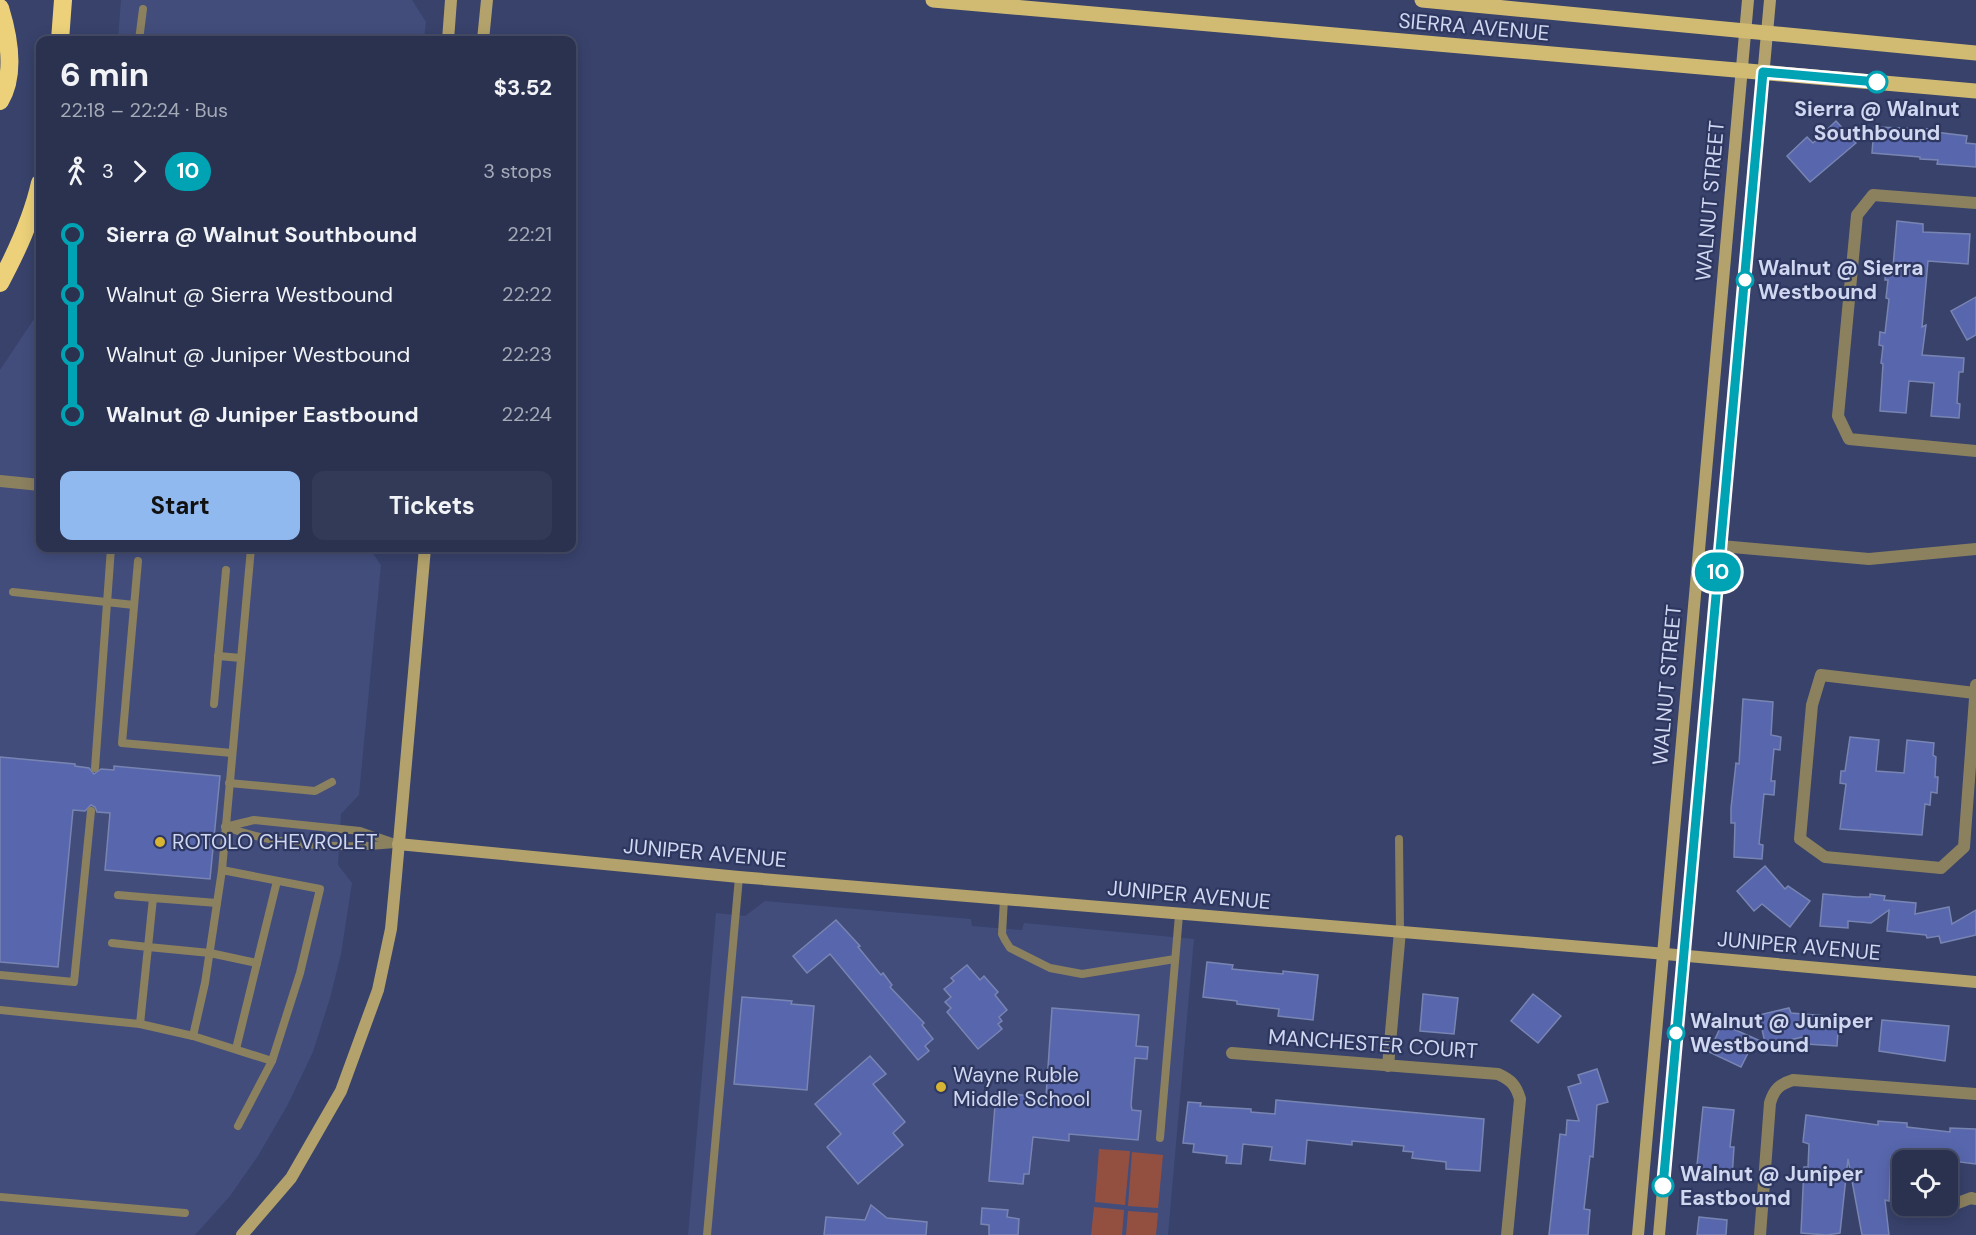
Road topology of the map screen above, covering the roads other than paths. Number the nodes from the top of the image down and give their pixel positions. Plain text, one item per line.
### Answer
1 (63, 0) edge
2 (451, 0) edge
3 (487, 0) edge
4 (933, 0) edge
5 (1422, 0) edge
6 (1748, 0) edge
7 (1770, 0) edge
8 (0, 8) edge
9 (143, 9) dead end
10 (1745, 31) junction
11 (1767, 34) junction
12 (60, 36) edge
13 (140, 36) edge
14 (448, 36) edge
15 (483, 36) edge
16 (1976, 53) edge
17 (1741, 70) junction
18 (1763, 72) junction
19 (1976, 91) edge
20 (0, 101) edge
21 (1976, 203) edge
22 (36, 204) edge
23 (0, 284) edge
24 (1976, 451) edge
25 (0, 481) edge
26 (36, 485) edge
27 (1720, 546) junction
28 (1976, 549) edge
29 (111, 552) edge
30 (251, 552) edge
31 (425, 552) edge
32 (138, 561) dead end
33 (226, 570) dead end
34 (13, 592) dead end
35 (107, 601) junction
36 (134, 605) junction
37 (219, 656) junction
38 (241, 658) junction
39 (1976, 686) edge
40 (1975, 693) edge
41 (214, 704) dead end
42 (232, 753) junction
43 (94, 768) dead end
44 (332, 782) dead end
45 (229, 783) junction
46 (91, 811) dead end
47 (225, 826) junction
48 (1399, 839) dead end
49 (398, 844) junction
50 (222, 870) junction
51 (739, 877) junction
52 (277, 881) junction
53 (118, 895) dead end
54 (153, 898) junction
55 (1004, 899) junction
56 (218, 903) junction
57 (1179, 915) junction
58 (1400, 931) junction
59 (112, 943) dead end
60 (148, 946) junction
61 (210, 953) junction
62 (1663, 953) junction
63 (1682, 956) junction
64 (1175, 959) junction
65 (257, 963) junction
66 (0, 975) edge
67 (1976, 982) edge
68 (0, 1010) edge
69 (140, 1024) junction
70 (193, 1036) junction
71 (236, 1049) junction
72 (1232, 1053) dead end
73 (272, 1061) junction
74 (1388, 1066) junction
75 (1976, 1093) edge
76 (238, 1126) dead end
77 (1160, 1138) dead end
78 (0, 1197) edge
79 (1976, 1198) edge
80 (1958, 1203) edge
81 (185, 1213) dead end
82 (242, 1235) edge
83 (707, 1235) edge
84 (1508, 1235) edge
85 (1638, 1235) edge
86 (1659, 1235) edge
87 (1760, 1235) edge

1 - 12 highway
2 - 14 street
3 - 15 street
4 - 17 main road, SIERRA AVENUE
5 - 10 main road, SIERRA AVENUE
6 - 10 street, WALNUT STREET
7 - 11 street, WALNUT STREET
8 - 20 highway
9 - 13 lane
10 - 11 main road, SIERRA AVENUE
10 - 17 street, WALNUT STREET
11 - 16 main road, SIERRA AVENUE
11 - 18 street, WALNUT STREET
17 - 18 main road, SIERRA AVENUE
17 - 62 street, WALNUT STREET
18 - 19 main road, SIERRA AVENUE
18 - 27 street, WALNUT STREET
21 - 24 street
22 - 23 highway
25 - 26 street
27 - 28 street
27 - 63 street, WALNUT STREET
29 - 35 lane
30 - 38 lane
31 - 49 street
32 - 36 lane
33 - 37 lane
34 - 35 lane
35 - 36 lane
35 - 43 lane
36 - 42 lane
37 - 38 lane
37 - 41 lane
38 - 42 lane
39 - 40 street
40 - 40 street
42 - 45 lane
44 - 45 lane
45 - 47 lane
46 - 66 lane
47 - 49 lane
47 - 49 lane
47 - 50 lane
48 - 58 lane
49 - 51 street, JUNIPER AVENUE
49 - 82 street
50 - 52 lane
50 - 56 lane
51 - 55 street, JUNIPER AVENUE
51 - 83 lane
52 - 65 lane
52 - 73 lane
53 - 54 lane
54 - 56 lane
54 - 60 lane
55 - 57 street, JUNIPER AVENUE
55 - 64 lane
56 - 61 lane
57 - 58 street, JUNIPER AVENUE
57 - 64 lane
58 - 62 street, JUNIPER AVENUE
58 - 74 street
59 - 60 lane
60 - 61 lane
60 - 69 lane
61 - 65 lane
61 - 70 lane
62 - 63 street, JUNIPER AVENUE
62 - 85 street, WALNUT STREET
63 - 67 street, JUNIPER AVENUE
63 - 86 street, WALNUT STREET
64 - 77 lane
65 - 71 lane
68 - 69 lane
69 - 70 lane
70 - 71 lane
71 - 73 lane
72 - 74 street, MANCHESTER COURT
73 - 76 lane
74 - 84 street, MANCHESTER COURT
75 - 87 street
78 - 81 lane
79 - 80 street

